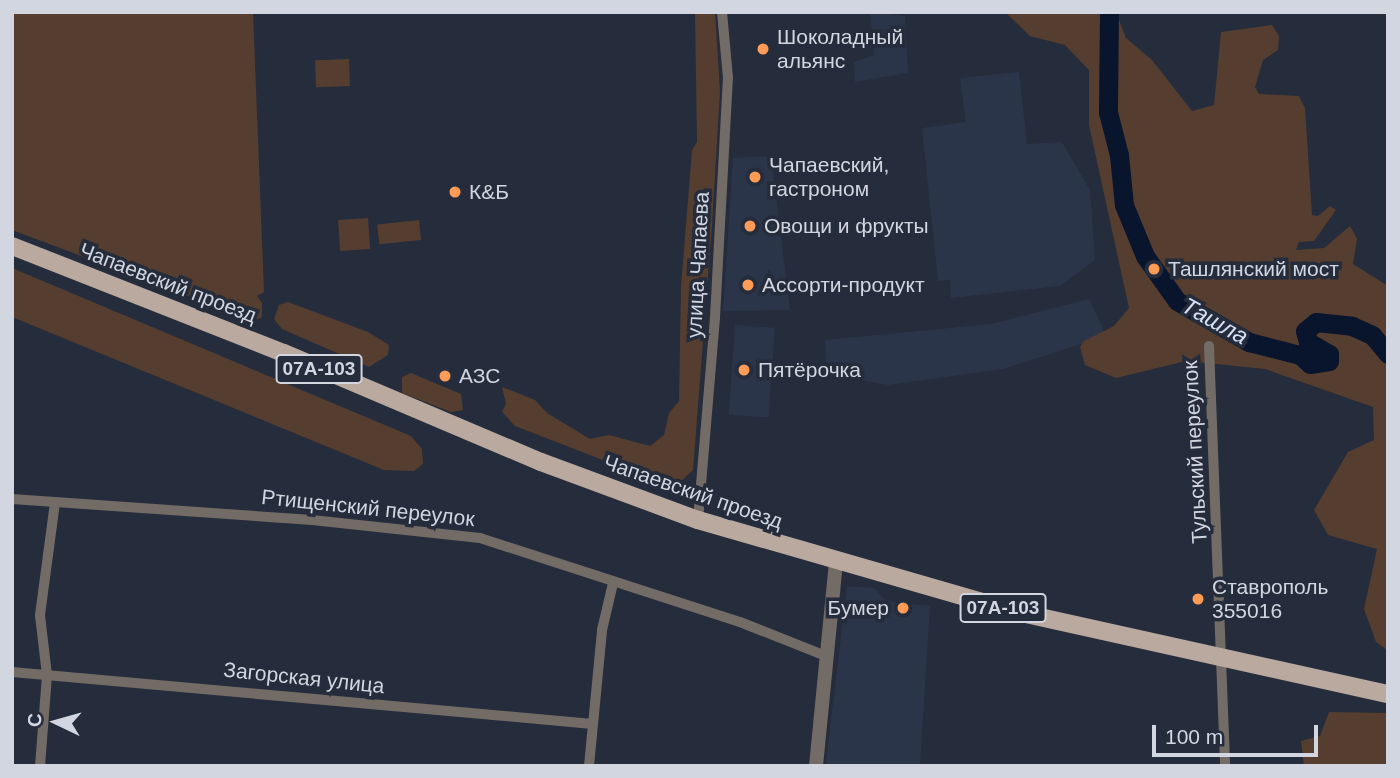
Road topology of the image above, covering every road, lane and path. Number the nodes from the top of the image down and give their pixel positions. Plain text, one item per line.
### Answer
1 (722, 12) edge
2 (12, 246) edge
3 (1209, 346) dead end
4 (12, 499) edge
5 (55, 503) junction
6 (698, 520) junction
7 (836, 562) junction
8 (613, 583) junction
9 (826, 656) junction
10 (1222, 659) junction
11 (12, 672) edge
12 (47, 674) junction
13 (1388, 694) edge
14 (593, 724) junction
15 (40, 766) edge
16 (589, 766) edge
17 (816, 766) edge
18 (1225, 766) edge

1 - 6 street, улица Чапаева
2 - 6 main road, Чапаевский проезд / 07А-103
3 - 10 street, Тульский переулок
4 - 5 street, Ртищенский переулок
5 - 8 street, Ртищенский переулок
5 - 12 street
6 - 7 main road, Чапаевский проезд / 07А-103
7 - 9 street
7 - 10 main road, Чапаевский проезд / 07А-103
8 - 9 street, Ртищенский переулок
8 - 14 street
9 - 17 street
10 - 13 main road, Чапаевский проезд / 07А-103
10 - 18 street, Тульский переулок
11 - 12 street, Загорская улица
12 - 14 street, Загорская улица
12 - 15 street
14 - 16 street

